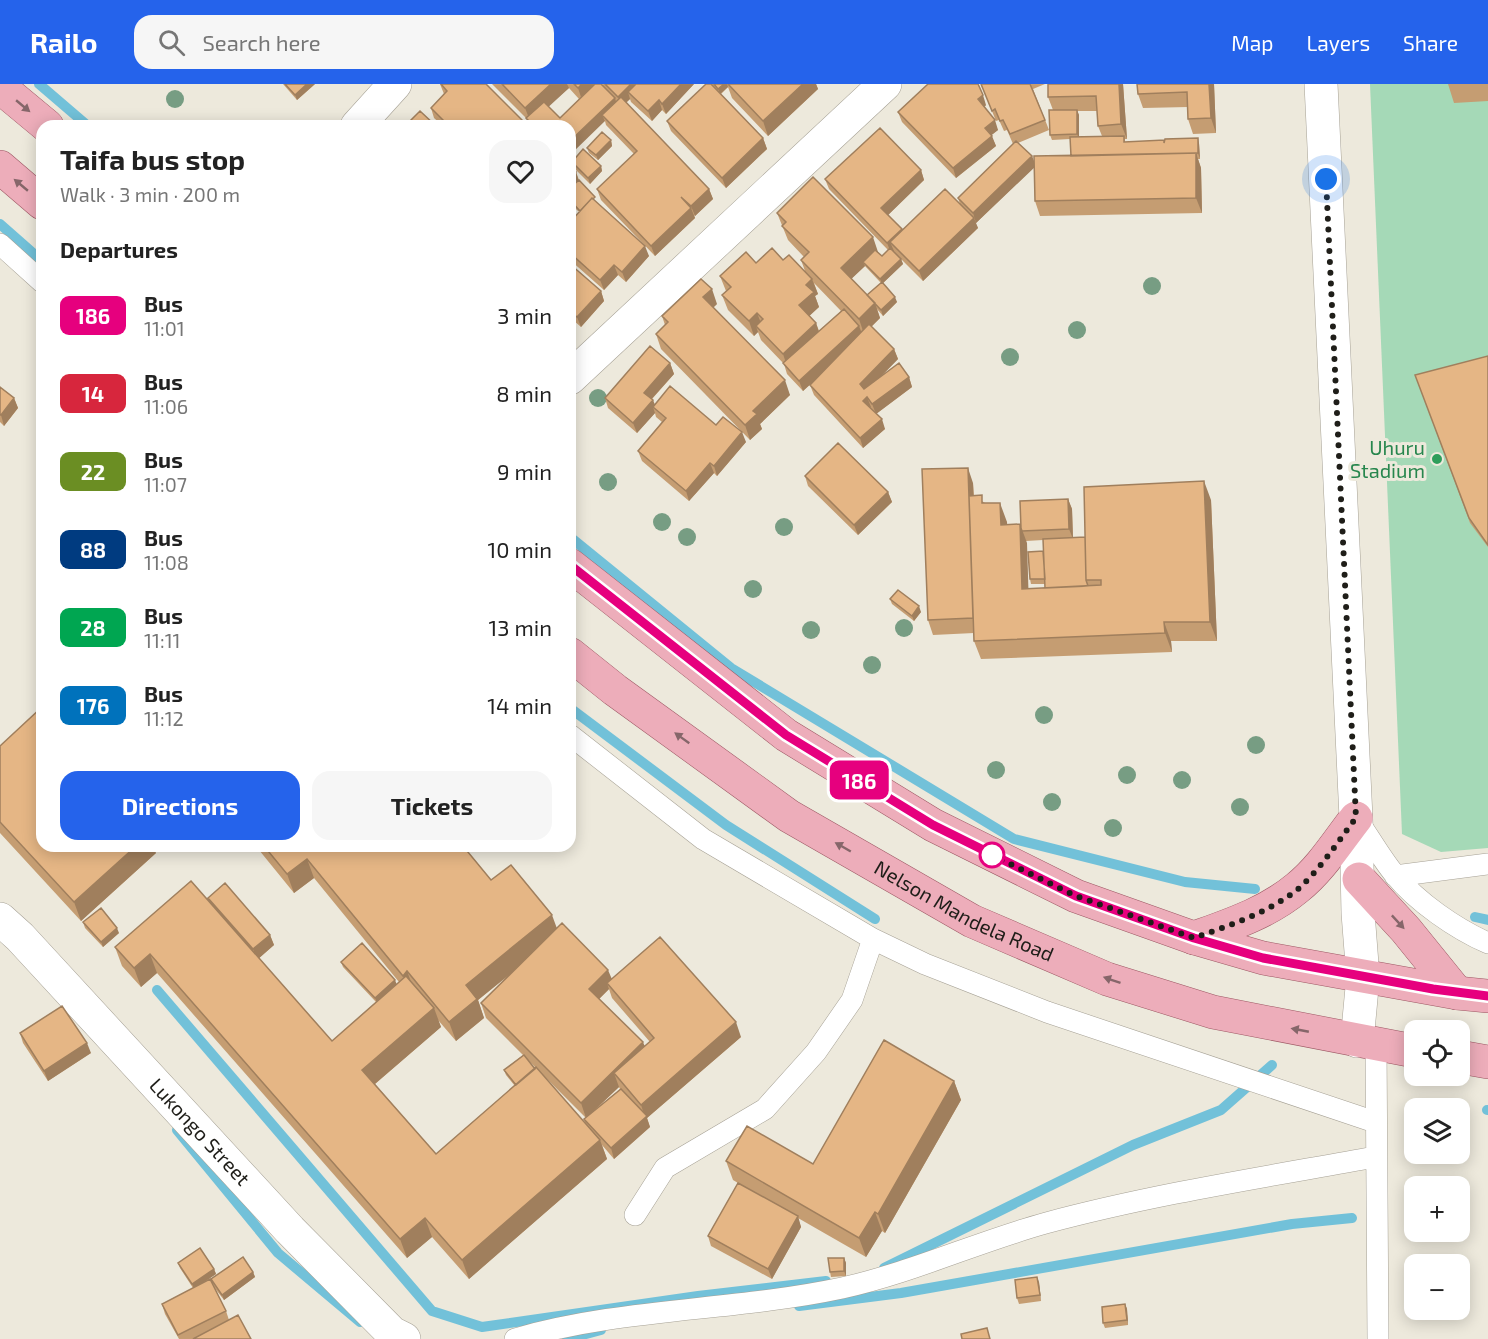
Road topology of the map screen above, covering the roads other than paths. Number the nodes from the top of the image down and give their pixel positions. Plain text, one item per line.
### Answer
1 (395, 84) edge
2 (885, 84) edge
3 (1321, 84) edge
4 (0, 87) edge
5 (39, 120) edge
6 (362, 120) edge
7 (0, 167) edge
8 (36, 198) edge
9 (0, 244) edge
10 (36, 277) edge
11 (576, 372) edge
12 (576, 570) edge
13 (576, 659) edge
14 (576, 740) edge
15 (1356, 818) junction
16 (1488, 864) edge
17 (1395, 876) junction
18 (1359, 879) junction
19 (0, 919) edge
20 (1194, 938) junction
21 (873, 939) junction
22 (1488, 943) edge
23 (1363, 977) junction
24 (1472, 995) edge
25 (1366, 1043) junction
26 (1404, 1049) edge
27 (1470, 1059) edge
28 (1488, 1062) edge
29 (1375, 1122) junction
30 (1375, 1157) junction
31 (635, 1215) dead end
32 (404, 1339) edge
33 (515, 1339) edge
34 (1378, 1339) edge

1 - 6 street
2 - 11 street
3 - 15 street
4 -> 5 main road
8 -> 7 main road
9 - 10 lane
12 - 20 main road
25 -> 13 main road, Nelson Mandela Road
14 - 21 lane
15 - 17 lane
15 - 18 street
15 - 20 main road
16 - 17 lane
17 - 22 lane
18 - 23 street
18 -> 24 main road
19 - 32 street, Lukongo Street
20 - 23 main road
21 - 29 lane
21 - 31 lane
23 - 24 main road
23 - 25 street
25 - 26 main road, Nelson Mandela Road
25 - 29 lane
27 - 28 main road
29 - 30 lane
30 - 33 lane
30 - 34 lane

